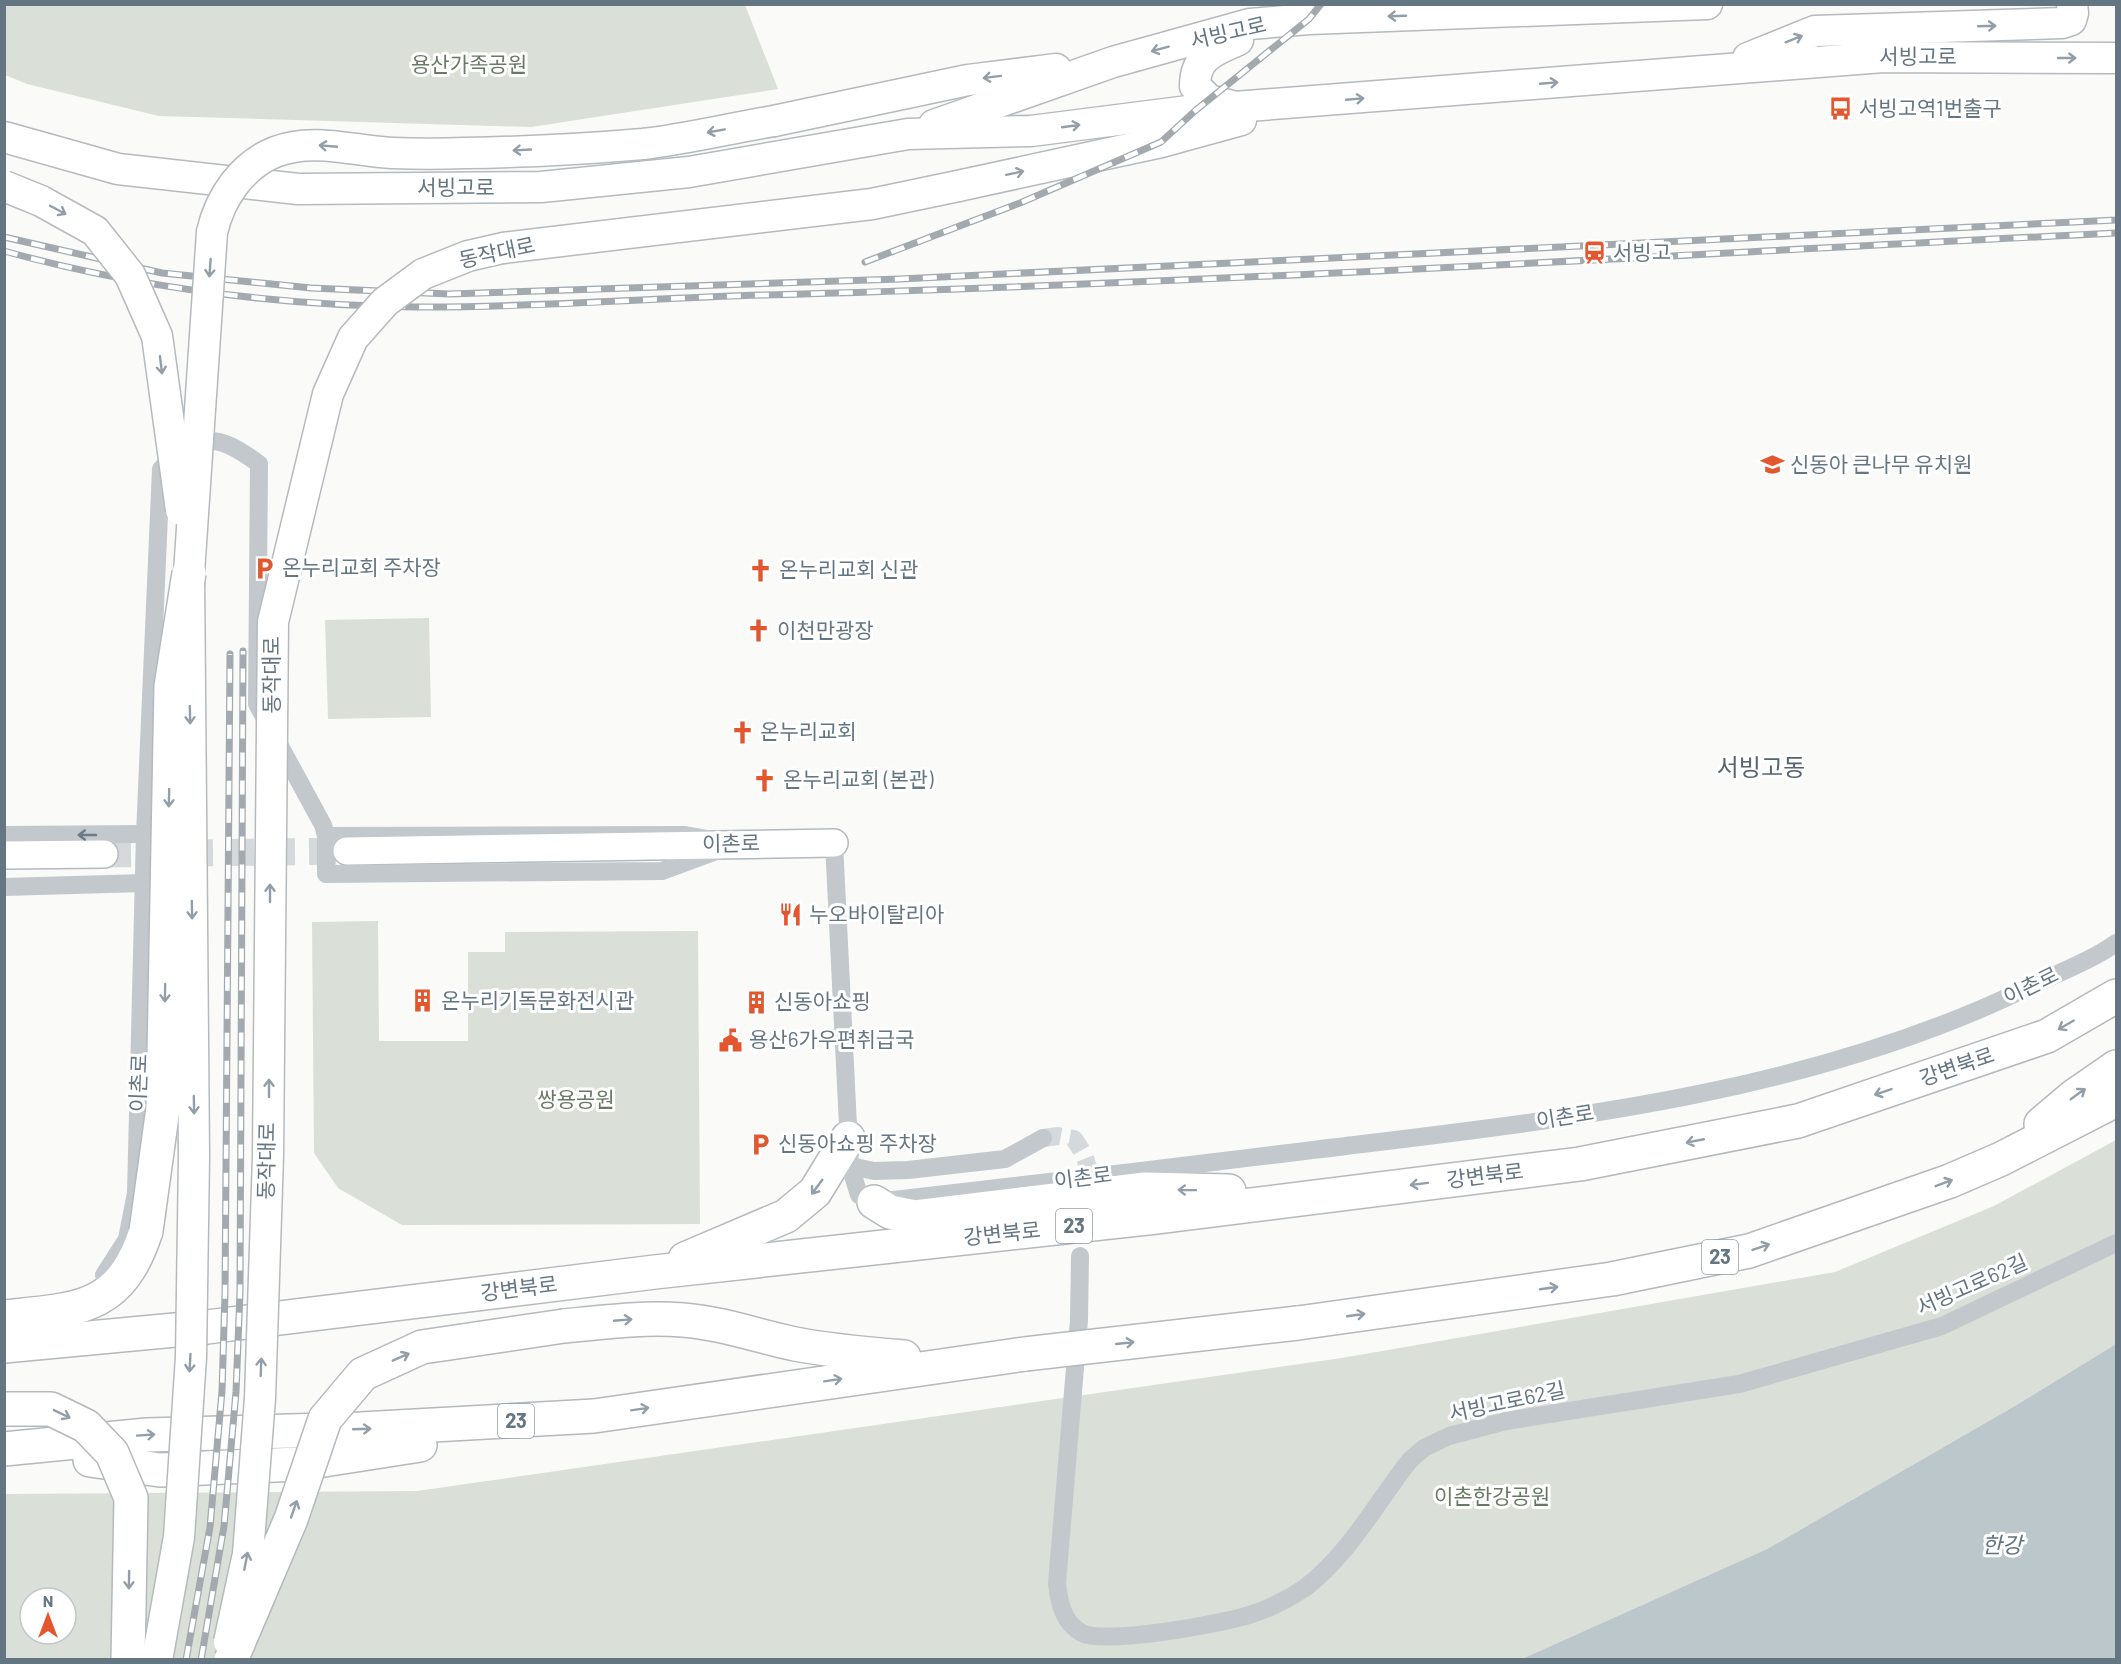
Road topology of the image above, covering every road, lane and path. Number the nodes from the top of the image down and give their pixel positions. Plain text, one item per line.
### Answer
1 (1707, 4) edge
2 (2072, 4) edge
3 (1278, 22) junction
4 (2116, 58) edge
5 (1113, 62) junction
6 (1720, 69) junction
7 (1297, 104) junction
8 (1238, 107) junction
9 (908, 134) junction
10 (4, 137) edge
11 (4, 186) edge
12 (189, 573) junction
13 (145, 834) junction
14 (4, 835) edge
15 (834, 843) joint
16 (336, 844) joint
17 (104, 854) tunnel mouth
18 (4, 855) edge
19 (144, 883) junction
20 (4, 887) edge
21 (2116, 943) edge
22 (2116, 996) edge
23 (2116, 1068) edge
24 (2116, 1100) edge
25 (1043, 1138) tunnel mouth
26 (849, 1152) junction
27 (2001, 1159) junction
28 (1351, 1192) junction
29 (874, 1202) junction
30 (2116, 1243) edge
31 (1080, 1256) dead end
32 (655, 1272) junction
33 (104, 1275) joint
34 (4, 1317) edge
35 (4, 1346) edge
36 (958, 1361) junction
37 (4, 1409) edge
38 (12, 1449) edge
39 (128, 1659) edge
40 (157, 1659) edge
41 (226, 1659) edge
42 (231, 1659) edge

1 -> 3 main road, 서빙고로
6 -> 2 main road, 서빙고로
3 -> 5 main road, 서빙고로
3 - 8 main road
6 -> 4 main road, 서빙고로
5 - 9 main road, 서빙고로
5 -> 12 main road, bridge
7 -> 6 main road, 서빙고로
7 - 8 main road, 서빙고로
41 -> 7 main road, 동작대로, bridge
9 -> 8 main road, 서빙고로
9 - 10 main road, 서빙고로
11 -> 12 main road, bridge
12 -> 34 highway, bridge
12 -> 40 main road, bridge
13 -> 14 street
13 - 16 street, 이촌로
13 - 19 street, 이촌로
15 - 16 street, 이촌로
15 - 26 street, 이촌로
17 - 18 street
19 - 20 street
19 - 33 street, 이촌로
21 - 29 street, 이촌로
22 -> 28 highway, 강변북로 / 23
27 -> 23 highway
24 - 27 highway, 23
25 - 26 street
26 - 29 street, 이촌로
26 -> 32 highway
36 -> 27 highway, 23, bridge
28 -> 29 highway
28 - 32 highway, 강변북로 / 23
30 - 31 street, 서빙고로62길
32 - 35 highway, 강변북로 / 23
33 - 34 highway
38 -> 36 highway, 23
42 -> 36 highway, bridge
37 -> 39 highway, bridge

